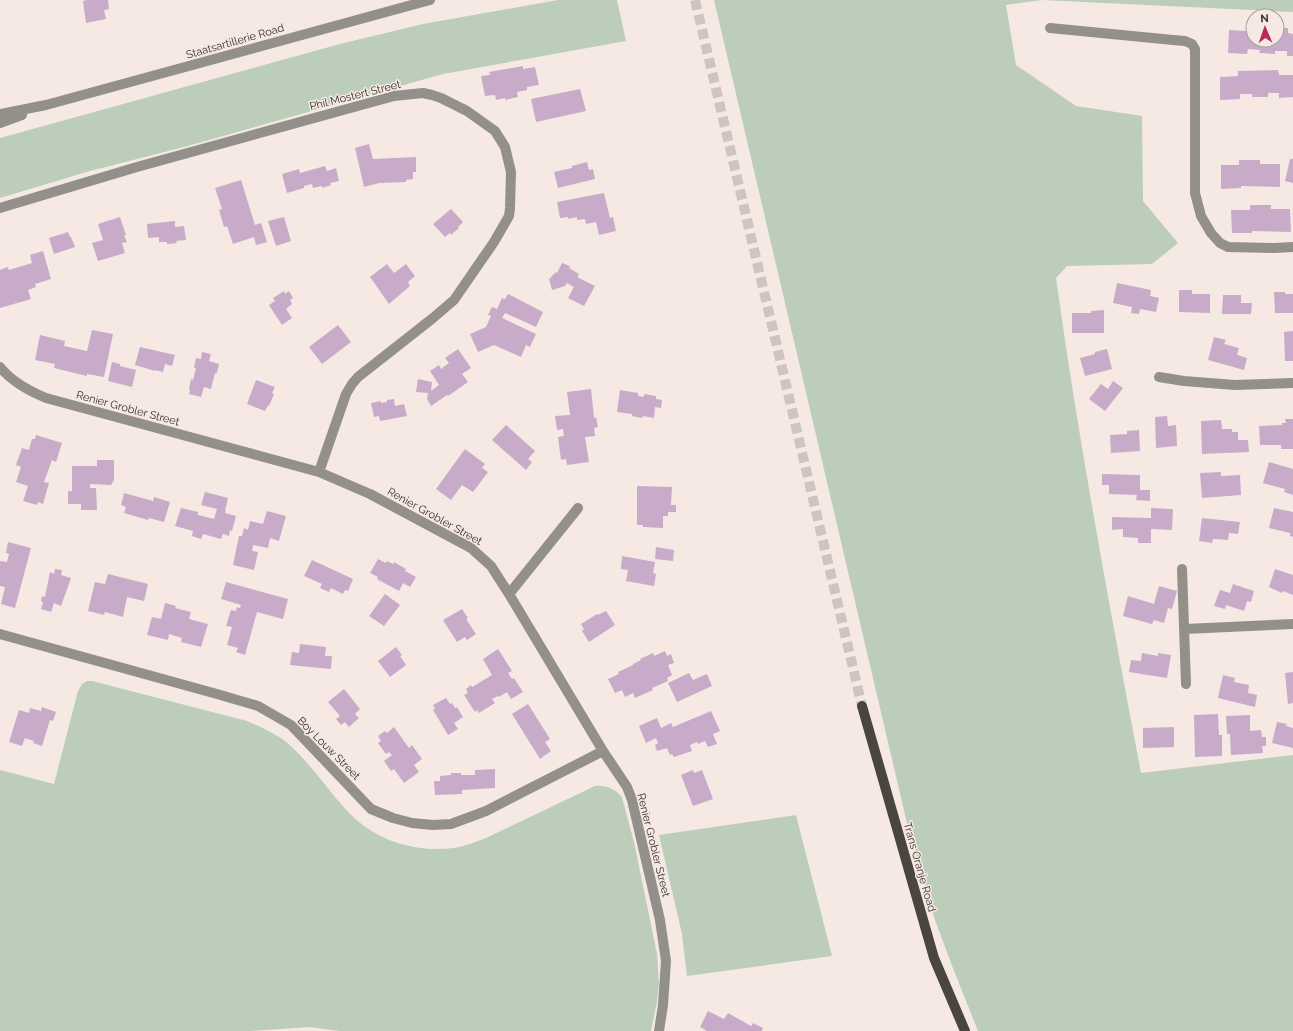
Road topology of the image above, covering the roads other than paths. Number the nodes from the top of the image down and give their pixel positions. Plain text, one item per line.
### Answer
1 (430, 0) edge
2 (1050, 28) dead end
3 (46, 105) junction
4 (0, 114) edge
5 (0, 123) edge
6 (0, 208) edge
7 (1293, 247) edge
8 (0, 367) edge
9 (1159, 377) dead end
10 (1293, 383) edge
11 (319, 472) junction
12 (578, 508) dead end
13 (1182, 570) dead end
14 (509, 594) junction
15 (1293, 624) edge
16 (1185, 629) junction
17 (0, 634) edge
18 (1186, 684) dead end
19 (862, 706) tunnel mouth
20 (603, 751) junction
21 (659, 1031) edge
22 (965, 1031) edge

1 - 3 street, Staatsartillerie Road
2 - 7 street
3 - 4 street, Staatsartillerie Road
3 - 5 street, Staatsartillerie Road
6 - 11 street, Phil Mostert Street
8 - 11 street, Renier Grobler Street
9 - 10 street
11 - 14 street, Renier Grobler Street
12 - 14 street
13 - 16 street
14 - 20 street, Renier Grobler Street
15 - 16 street
16 - 18 street
17 - 20 street, Boy Louw Street
19 - 22 main road, Trans Oranje Road
20 - 21 street, Renier Grobler Street

